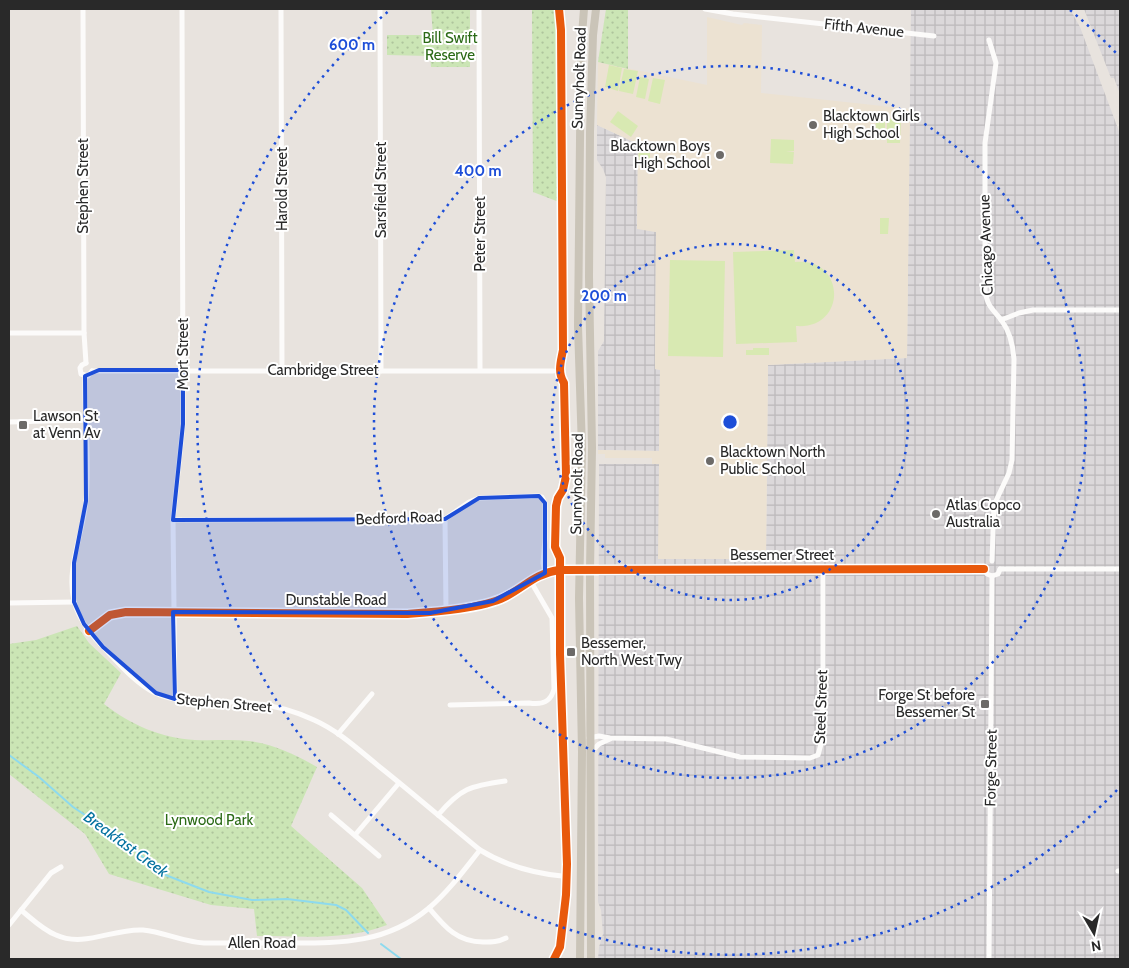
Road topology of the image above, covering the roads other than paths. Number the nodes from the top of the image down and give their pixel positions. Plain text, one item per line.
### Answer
1 (83, 9) edge
2 (182, 9) edge
3 (281, 9) edge
4 (380, 9) edge
5 (479, 9) edge
6 (584, 9) edge
7 (596, 9) edge
8 (705, 9) edge
9 (733, 11) edge
10 (934, 36) dead end
11 (988, 40) dead end
12 (1120, 310) edge
13 (1001, 320) junction
14 (9, 333) edge
15 (84, 333) junction
16 (86, 364) junction
17 (183, 370) junction
18 (282, 370) junction
19 (381, 370) junction
20 (480, 370) junction
21 (92, 371) junction
22 (553, 371) dead end
23 (85, 376) junction
24 (86, 420) junction
25 (9, 422) edge
26 (445, 519) junction
27 (173, 520) junction
28 (992, 561) junction
29 (823, 569) junction
30 (984, 569) junction
31 (1000, 569) junction
32 (1120, 569) edge
33 (580, 570) junction
34 (590, 570) junction
35 (545, 573) junction
36 (992, 576) junction
37 (530, 580) junction
38 (74, 602) junction
39 (9, 603) edge
40 (446, 610) junction
41 (173, 612) junction
42 (88, 631) junction
43 (372, 694) dead end
44 (175, 699) junction
45 (450, 705) dead end
46 (338, 734) junction
47 (591, 736) junction
48 (610, 738) junction
49 (582, 752) junction
50 (591, 752) junction
51 (505, 781) dead end
52 (399, 783) junction
53 (331, 815) dead end
54 (438, 816) junction
55 (354, 835) junction
56 (480, 850) junction
57 (378, 856) dead end
58 (61, 867) dead end
59 (562, 876) dead end
60 (429, 908) junction
61 (21, 910) junction
62 (9, 925) edge
63 (506, 938) dead end
64 (580, 959) edge
65 (591, 959) edge
66 (989, 959) edge

1 - 15 street, Stephen Street
2 - 17 street, Mort Street
3 - 18 street, Harold Street
4 - 19 street, Sarsfield Street
5 - 20 street, Peter Street
6 - 33 main road, Sunnyholt Road
7 - 34 main road, Sunnyholt Road
8 - 9 street, Fifth Avenue
9 - 10 street, Fifth Avenue
11 - 13 street, Chicago Avenue
12 - 13 street
13 - 28 street, Chicago Avenue
14 - 15 street
15 - 16 street, Stephen Street
16 - 21 street
16 - 23 street
17 - 18 street, Cambridge Street
17 - 21 street, Cambridge Street
17 - 27 street, Mort Street
18 - 19 street, Cambridge Street
19 - 20 street, Cambridge Street
20 - 22 street, Cambridge Street
21 - 23 street
23 - 24 street, Stephen Street
24 - 25 street
24 - 38 street, Stephen Street
26 - 27 street, Bedford Road
26 - 35 street, Bedford Road
26 - 40 street
27 - 41 street, Mort Street
28 - 30 street
28 - 31 street
29 - 30 street, Bessemer Street
29 - 34 street, Bessemer Street
29 - 48 street, Steel Street
30 - 36 street
31 - 32 street
31 - 36 street
33 - 34 street, Bessemer Street
33 - 35 street, Dunstable Road
33 - 49 main road, Sunnyholt Road
34 - 47 main road, Sunnyholt Road
35 - 37 street, Dunstable Road
36 - 66 street, Forge Street
37 - 40 street, Dunstable Road
37 - 45 street
38 - 39 street
38 - 42 street, Stephen Street
40 - 41 street, Dunstable Road
41 - 42 street, Dunstable Road
41 - 44 street, Mort Street
42 - 44 street, Stephen Street
43 - 46 street
44 - 46 street, Stephen Street
46 - 52 street, Stephen Street
47 - 48 street, Steel Street
47 - 49 street
47 - 50 main road, Sunnyholt Road
48 - 50 street
49 - 64 main road, Sunnyholt Road
50 - 65 main road, Sunnyholt Road
51 - 54 street
52 - 54 street, Stephen Street
52 - 55 street
53 - 55 street
54 - 56 street, Stephen Street
55 - 57 street
56 - 59 street, Stephen Street
56 - 60 street, Allen Road
58 - 61 street
60 - 61 street, Allen Road
60 - 63 street
61 - 62 street

